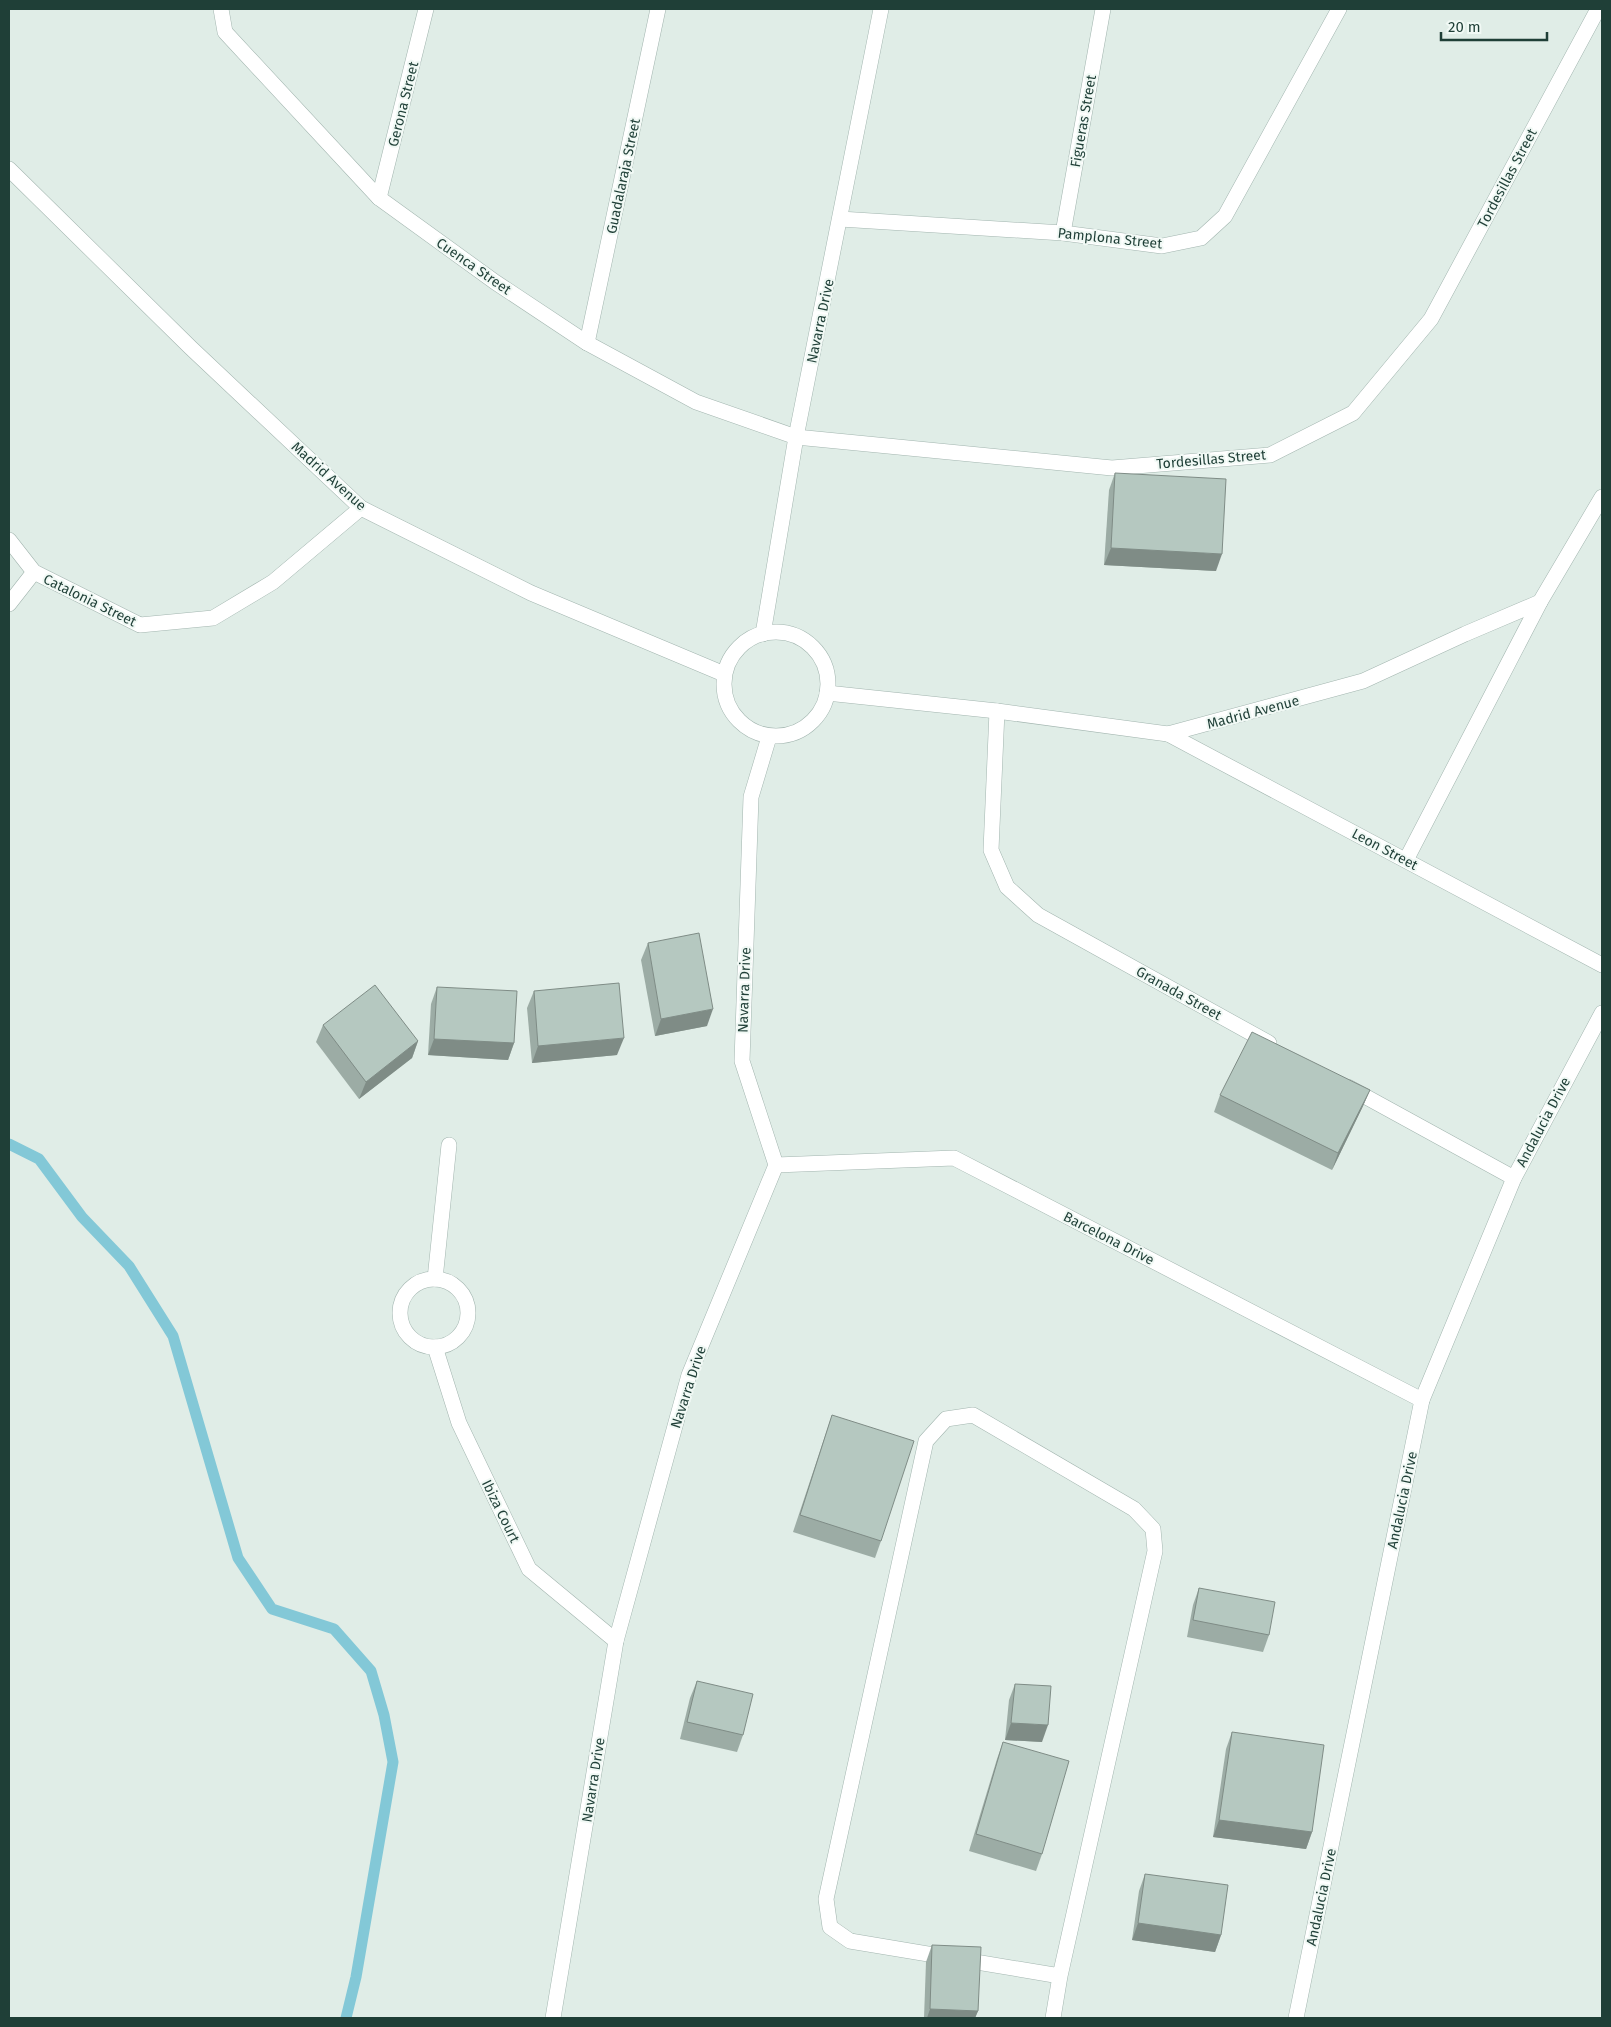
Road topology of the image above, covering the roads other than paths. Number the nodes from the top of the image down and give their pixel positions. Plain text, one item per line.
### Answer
1 (221, 9) edge
2 (426, 9) edge
3 (658, 9) edge
4 (882, 9) edge
5 (1103, 9) edge
6 (1339, 9) edge
7 (1598, 9) edge
8 (9, 169) edge
9 (379, 198) junction
10 (840, 219) junction
11 (1064, 233) junction
12 (587, 343) junction
13 (796, 437) junction
14 (1602, 497) edge
15 (361, 508) junction
16 (9, 540) edge
17 (34, 572) junction
18 (1540, 602) junction
19 (9, 604) edge
20 (763, 634) junction
21 (724, 674) junction
22 (827, 693) junction
23 (997, 711) junction
24 (1168, 734) junction
25 (770, 737) junction
26 (1406, 860) junction
27 (1602, 965) edge
28 (1602, 1013) edge
29 (1280, 1049) edge
30 (1332, 1078) edge
31 (449, 1145) dead end
32 (776, 1165) junction
33 (1514, 1178) junction
34 (435, 1279) junction
35 (435, 1347) junction
36 (1422, 1400) junction
37 (616, 1641) junction
38 (1060, 1976) junction
39 (554, 2018) edge
40 (1053, 2018) edge
41 (1296, 2018) edge

1 - 9 street, Cuenca Street
2 - 9 street, Gerona Street
3 - 12 street, Guadalaraja Street
4 - 10 street, Navarra Drive
5 - 11 street, Figueras Street
6 - 11 street, Pamplona Street
7 - 13 street, Tordesillas Street
8 - 15 street, Madrid Avenue
9 - 12 street, Cuenca Street
10 - 11 street, Pamplona Street
10 - 13 street, Navarra Drive
12 - 13 street, Cuenca Street
13 - 20 street, Navarra Drive
14 - 18 street
15 - 17 street, Catalonia Street
15 - 21 street, Madrid Avenue
16 - 17 street, Catalonia Street
17 - 19 street
18 - 24 street, Madrid Avenue
18 - 26 street
20 - 21 street
20 - 22 street
21 - 25 street
22 - 23 street, Madrid Avenue
22 - 25 street
23 - 24 street, Madrid Avenue
23 - 29 street, Granada Street
24 - 26 street, Leon Street
25 - 32 street, Navarra Drive
26 - 27 street, Leon Street
28 - 33 street, Andalucia Drive
30 - 33 street
31 - 34 street
32 - 36 street, Barcelona Drive
32 - 37 street, Navarra Drive
33 - 36 street, Andalucia Drive
34 - 35 street
34 - 35 street
35 - 37 street, Ibiza Court
36 - 41 street, Andalucia Drive
37 - 39 street, Navarra Drive
38 - 38 street
38 - 40 street

